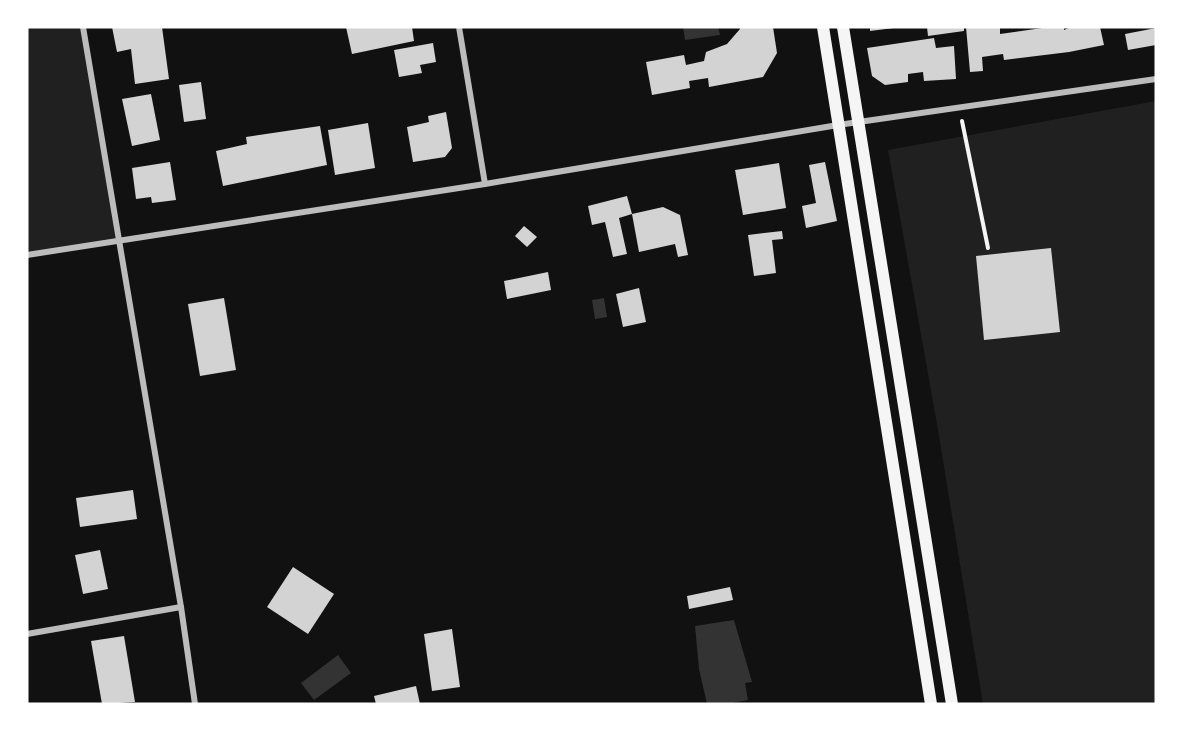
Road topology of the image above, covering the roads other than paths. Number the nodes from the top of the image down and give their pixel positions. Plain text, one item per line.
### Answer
1 (83, 27) edge
2 (459, 27) edge
3 (823, 27) edge
4 (843, 27) edge
5 (1156, 79) edge
6 (859, 122) junction
7 (838, 125) junction
8 (485, 184) junction
9 (118, 240) junction
10 (27, 255) edge
11 (181, 607) junction
12 (27, 634) edge
13 (195, 704) edge
14 (931, 704) edge
15 (952, 704) edge

1 - 9 street
2 - 8 street
3 - 7 main road
4 - 6 main road
5 - 6 street
6 - 7 street
6 - 15 main road
7 - 8 street
7 - 14 main road
8 - 9 street
9 - 10 street
9 - 11 street
11 - 12 street
11 - 13 street

